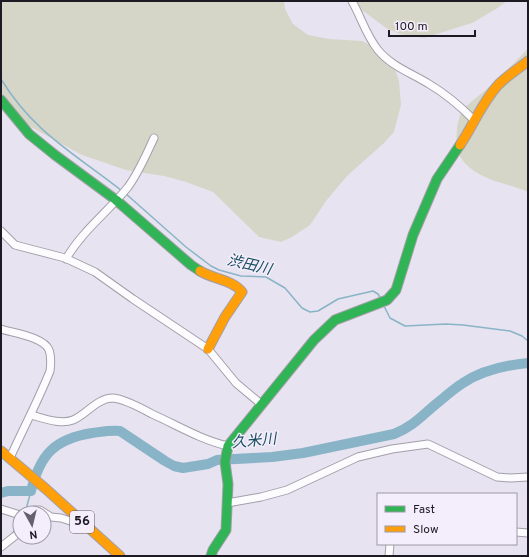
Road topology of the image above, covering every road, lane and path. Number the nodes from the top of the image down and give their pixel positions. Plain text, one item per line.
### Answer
1 (352, 1) edge
2 (528, 60) edge
3 (1, 100) edge
4 (474, 120) junction
5 (154, 138) dead end
6 (118, 198) junction
7 (1, 231) edge
8 (66, 259) junction
9 (1, 329) edge
10 (208, 349) junction
11 (261, 404) junction
12 (31, 415) junction
13 (227, 449) junction
14 (1, 450) edge
15 (10, 458) junction
16 (528, 477) edge
17 (227, 503) junction
18 (1, 509) edge
19 (12, 512) edge
20 (52, 517) edge
21 (85, 526) junction
22 (517, 532) edge
23 (528, 533) edge
24 (12, 539) edge
25 (390, 545) edge
26 (1, 548) edge
27 (120, 556) edge
28 (211, 556) edge
29 (388, 556) edge

1 - 4 street
2 - 4 street
3 - 6 street
4 - 11 street
5 - 6 street
6 - 8 street
6 - 10 street
7 - 8 street
8 - 10 street
9 - 12 street
10 - 11 street
11 - 13 street
12 - 13 street
12 - 15 street
13 - 17 street
14 - 15 street, 56
15 - 21 street, 56
16 - 17 street
17 - 28 street
18 - 19 street
20 - 21 street
21 - 27 street, 56
22 - 23 street
24 - 26 street
25 - 29 street

